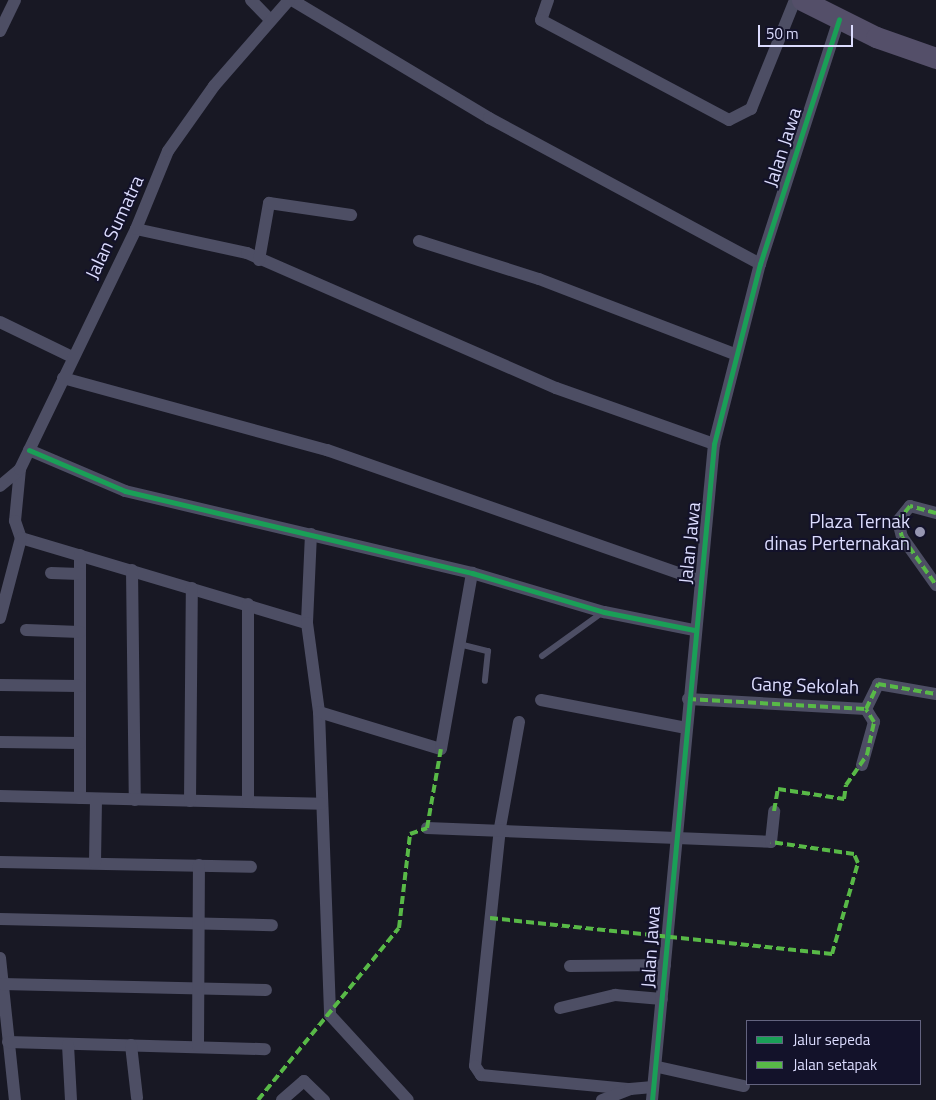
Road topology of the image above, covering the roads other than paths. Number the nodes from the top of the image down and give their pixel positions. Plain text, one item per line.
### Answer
1 (15, 0) edge
2 (251, 0) edge
3 (290, 0) edge
4 (548, 0) edge
5 (795, 0) edge
6 (802, 0) edge
7 (839, 19) junction
8 (270, 20) junction
9 (0, 30) edge
10 (936, 58) edge
11 (351, 215) dead end
12 (136, 229) junction
13 (419, 241) dead end
14 (259, 260) junction
15 (760, 264) junction
16 (0, 322) edge
17 (734, 354) junction
18 (72, 358) junction
19 (63, 378) junction
20 (714, 444) junction
21 (28, 450) junction
22 (20, 470) junction
23 (0, 486) edge
24 (936, 513) edge
25 (311, 534) junction
26 (21, 538) junction
27 (80, 555) junction
28 (132, 570) junction
29 (51, 573) dead end
30 (472, 573) junction
31 (80, 574) junction
32 (700, 580) junction
33 (936, 586) edge
34 (192, 588) junction
35 (248, 604) junction
36 (604, 612) junction
37 (0, 618) edge
38 (308, 622) junction
39 (26, 630) dead end
40 (694, 630) junction
41 (80, 632) junction
42 (459, 644) junction
43 (542, 656) dead end
44 (485, 681) dead end
45 (0, 686) edge
46 (80, 686) junction
47 (936, 694) edge
48 (688, 699) junction
49 (541, 700) dead end
50 (866, 709) junction
51 (319, 712) junction
52 (519, 722) dead end
53 (686, 728) junction
54 (0, 742) edge
55 (80, 743) junction
56 (862, 765) dead end
57 (0, 796) edge
58 (80, 798) junction
59 (96, 799) junction
60 (136, 800) junction
61 (190, 801) junction
62 (248, 802) junction
63 (322, 804) junction
64 (774, 811) dead end
65 (427, 828) dead end
66 (500, 828) junction
67 (674, 835) junction
68 (0, 862) edge
69 (95, 863) junction
70 (200, 865) junction
71 (251, 867) dead end
72 (0, 919) edge
73 (201, 924) junction
74 (272, 926) dead end
75 (0, 958) edge
76 (664, 965) junction
77 (570, 966) dead end
78 (2, 984) junction
79 (200, 986) junction
80 (266, 990) dead end
81 (662, 999) junction
82 (560, 1008) dead end
83 (8, 1042) junction
84 (68, 1045) junction
85 (131, 1045) junction
86 (198, 1046) junction
87 (265, 1049) dead end
88 (658, 1067) junction
89 (744, 1086) dead end
90 (630, 1089) junction
91 (653, 1094) edge
92 (137, 1098) dead end
93 (15, 1100) edge
94 (71, 1100) edge
95 (282, 1100) edge
96 (324, 1100) edge
97 (408, 1100) edge
98 (602, 1100) edge

1 - 9 street
2 - 8 street
3 - 8 street, Jalan Sumatra
3 - 15 street
4 - 5 street
6 - 7 main road
7 - 10 main road
7 - 15 street, Jalan Jawa
8 - 12 street, Jalan Sumatra
11 - 14 street
12 - 14 street
12 - 18 street, Jalan Sumatra
13 - 17 street
14 - 20 street
15 - 17 street, Jalan Jawa
16 - 18 street
17 - 20 street, Jalan Jawa
18 - 19 street, Jalan Sumatra
19 - 21 street, Jalan Sumatra
19 - 32 street
20 - 32 street, Jalan Jawa
21 - 22 street, Jalan Sumatra
21 - 25 street
22 - 23 street, Jalan Sumatra
22 - 26 street
24 - 33 street
25 - 30 street
25 - 38 street
26 - 27 street
26 - 37 street
27 - 28 street
27 - 31 street
28 - 34 street
28 - 60 street
29 - 31 street
30 - 36 street
30 - 42 street
31 - 41 street
32 - 40 street, Jalan Jawa
34 - 35 street
34 - 61 street
35 - 38 street
35 - 62 street
36 - 40 street
36 - 43 lane
38 - 51 street
39 - 41 street
40 - 48 street, Jalan Jawa
41 - 46 street
42 - 44 lane
42 - 51 street
45 - 46 street
46 - 55 street
47 - 50 street, Gang Sekolah
48 - 50 street, Gang Sekolah
48 - 53 street, Jalan Jawa
49 - 53 street
50 - 56 street
51 - 63 street
52 - 66 street
53 - 67 street, Jalan Jawa
54 - 55 street
55 - 58 street
57 - 58 street
58 - 59 street
59 - 60 street
59 - 69 street
60 - 61 street
61 - 62 street
62 - 63 street
63 - 97 street
64 - 67 street
65 - 66 street
66 - 67 street
66 - 90 street
67 - 76 street, Jalan Jawa
68 - 69 street
69 - 70 street
70 - 71 street
70 - 73 street
72 - 73 street
73 - 74 street
73 - 79 street
75 - 78 street
76 - 77 street
76 - 81 street, Jalan Jawa
78 - 79 street
78 - 83 street
79 - 80 street
79 - 86 street
81 - 82 street
81 - 88 street, Jalan Jawa
83 - 84 street
83 - 93 street
84 - 85 street
84 - 94 street
85 - 86 street
85 - 92 street
86 - 87 street
88 - 89 street
88 - 91 street, Jalan Jawa
90 - 91 street
90 - 98 street
95 - 96 street

